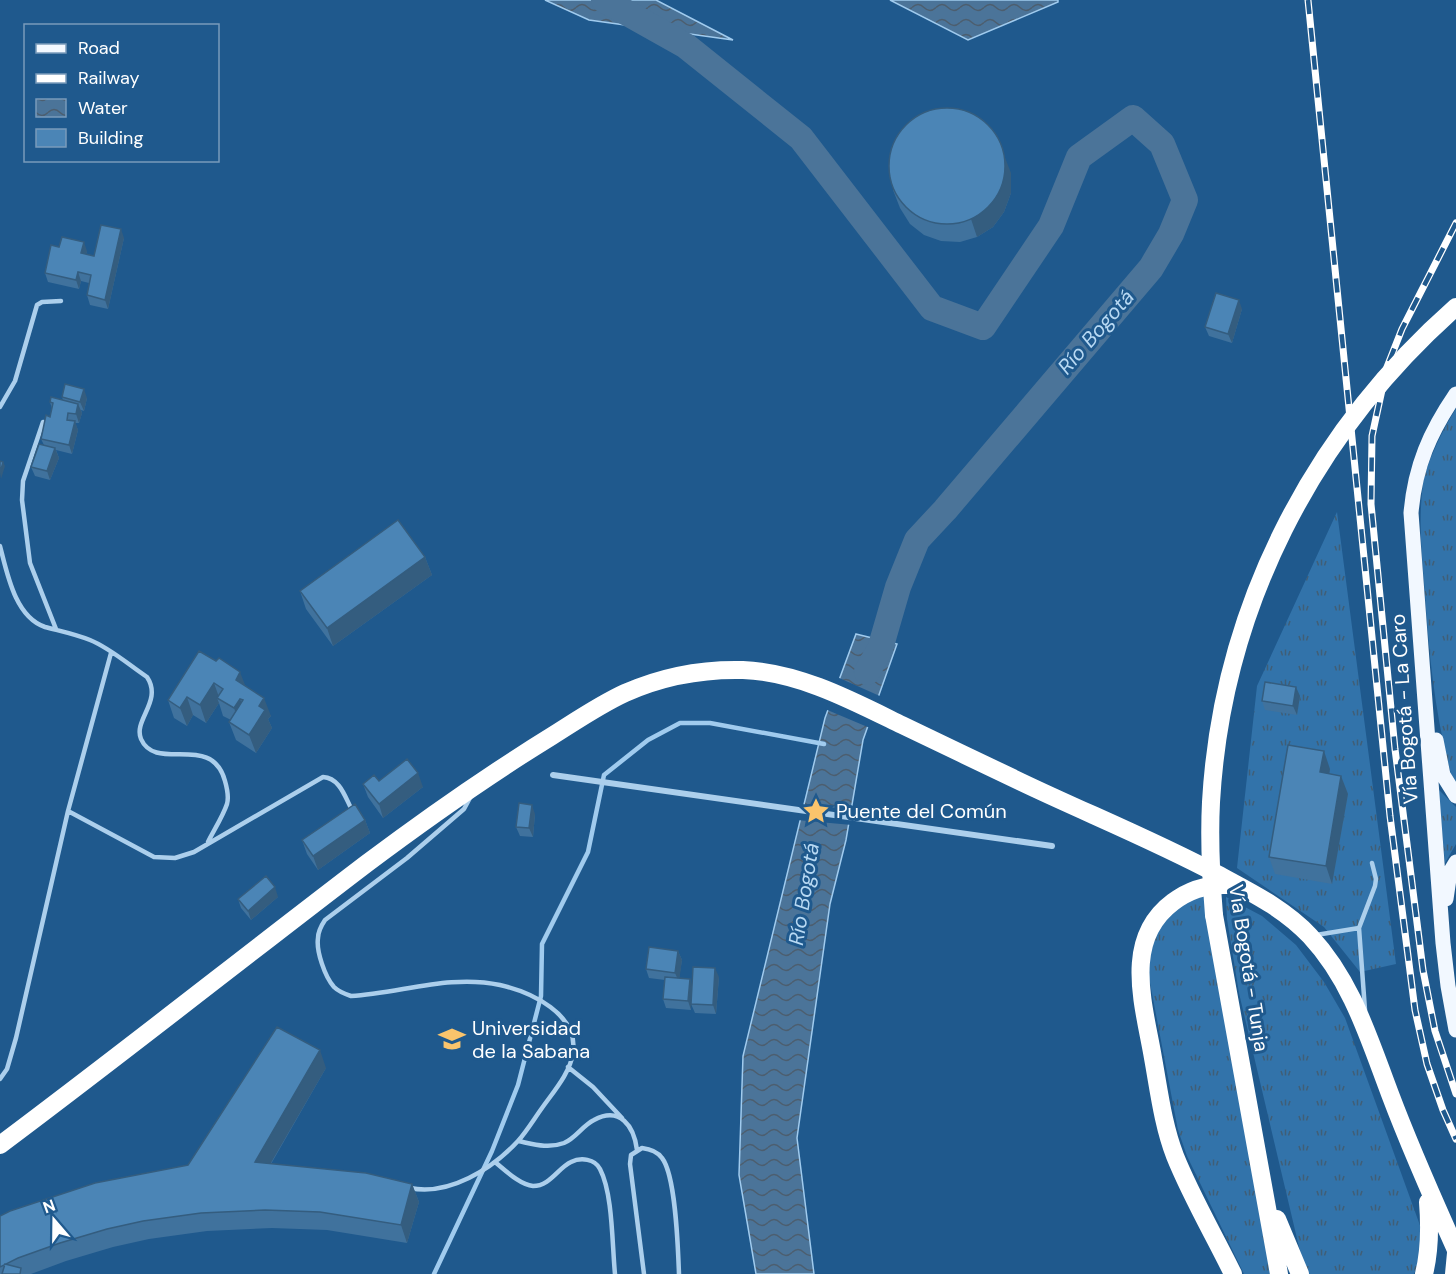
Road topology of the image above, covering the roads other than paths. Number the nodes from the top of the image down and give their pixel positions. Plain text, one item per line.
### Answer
1 (61, 301) dead end
2 (1456, 307) edge
3 (1456, 394) edge
4 (0, 407) edge
5 (43, 422) edge
6 (0, 546) edge
7 (1419, 621) junction
8 (56, 629) junction
9 (111, 653) junction
10 (553, 775) dead end
11 (479, 782) junction
12 (1456, 796) edge
13 (352, 810) edge
14 (68, 812) junction
15 (208, 842) junction
16 (1052, 846) dead end
17 (1456, 862) edge
18 (1372, 863) dead end
19 (1239, 886) junction
20 (1359, 928) junction
21 (1310, 936) junction
22 (1443, 943) junction
23 (1366, 1028) junction
24 (1456, 1030) edge
25 (568, 1067) junction
26 (0, 1079) edge
27 (624, 1120) junction
28 (518, 1141) junction
29 (0, 1144) edge
30 (637, 1150) junction
31 (492, 1163) junction
32 (1264, 1184) junction
33 (403, 1187) edge
34 (1427, 1187) junction
35 (1456, 1252) edge
36 (615, 1274) edge
37 (644, 1274) edge
38 (679, 1274) edge
39 (1233, 1274) edge
40 (1279, 1274) edge
41 (1300, 1274) edge
42 (1424, 1274) edge
43 (1454, 1274) edge

1 - 4 lane
2 - 32 highway, Vía Bogotá - Tunja, bridge
3 - 7 main road, Vía Bogotá - La Caro
5 - 8 lane
6 - 8 lane
7 - 12 main road
7 - 22 main road, Vía Bogotá - La Caro
8 - 9 lane
9 - 14 lane
9 - 15 lane
10 - 16 street
11 - 19 highway
11 - 25 lane
11 - 29 highway
13 - 15 lane
14 - 15 lane
14 - 26 lane
17 - 22 main road
18 - 20 lane
19 - 21 highway
19 - 39 highway
20 - 21 lane
20 - 23 lane
21 - 23 highway
22 - 24 main road, Vía Bogotá - La Caro
23 - 34 highway
25 - 27 lane
25 - 28 lane
27 - 28 lane
27 - 30 lane
28 - 31 lane
30 - 37 lane
30 - 38 lane
31 - 33 lane
31 - 36 lane
32 - 40 highway, Vía Bogotá - Tunja
32 - 41 highway
34 - 35 highway
34 - 42 highway
35 - 43 highway

